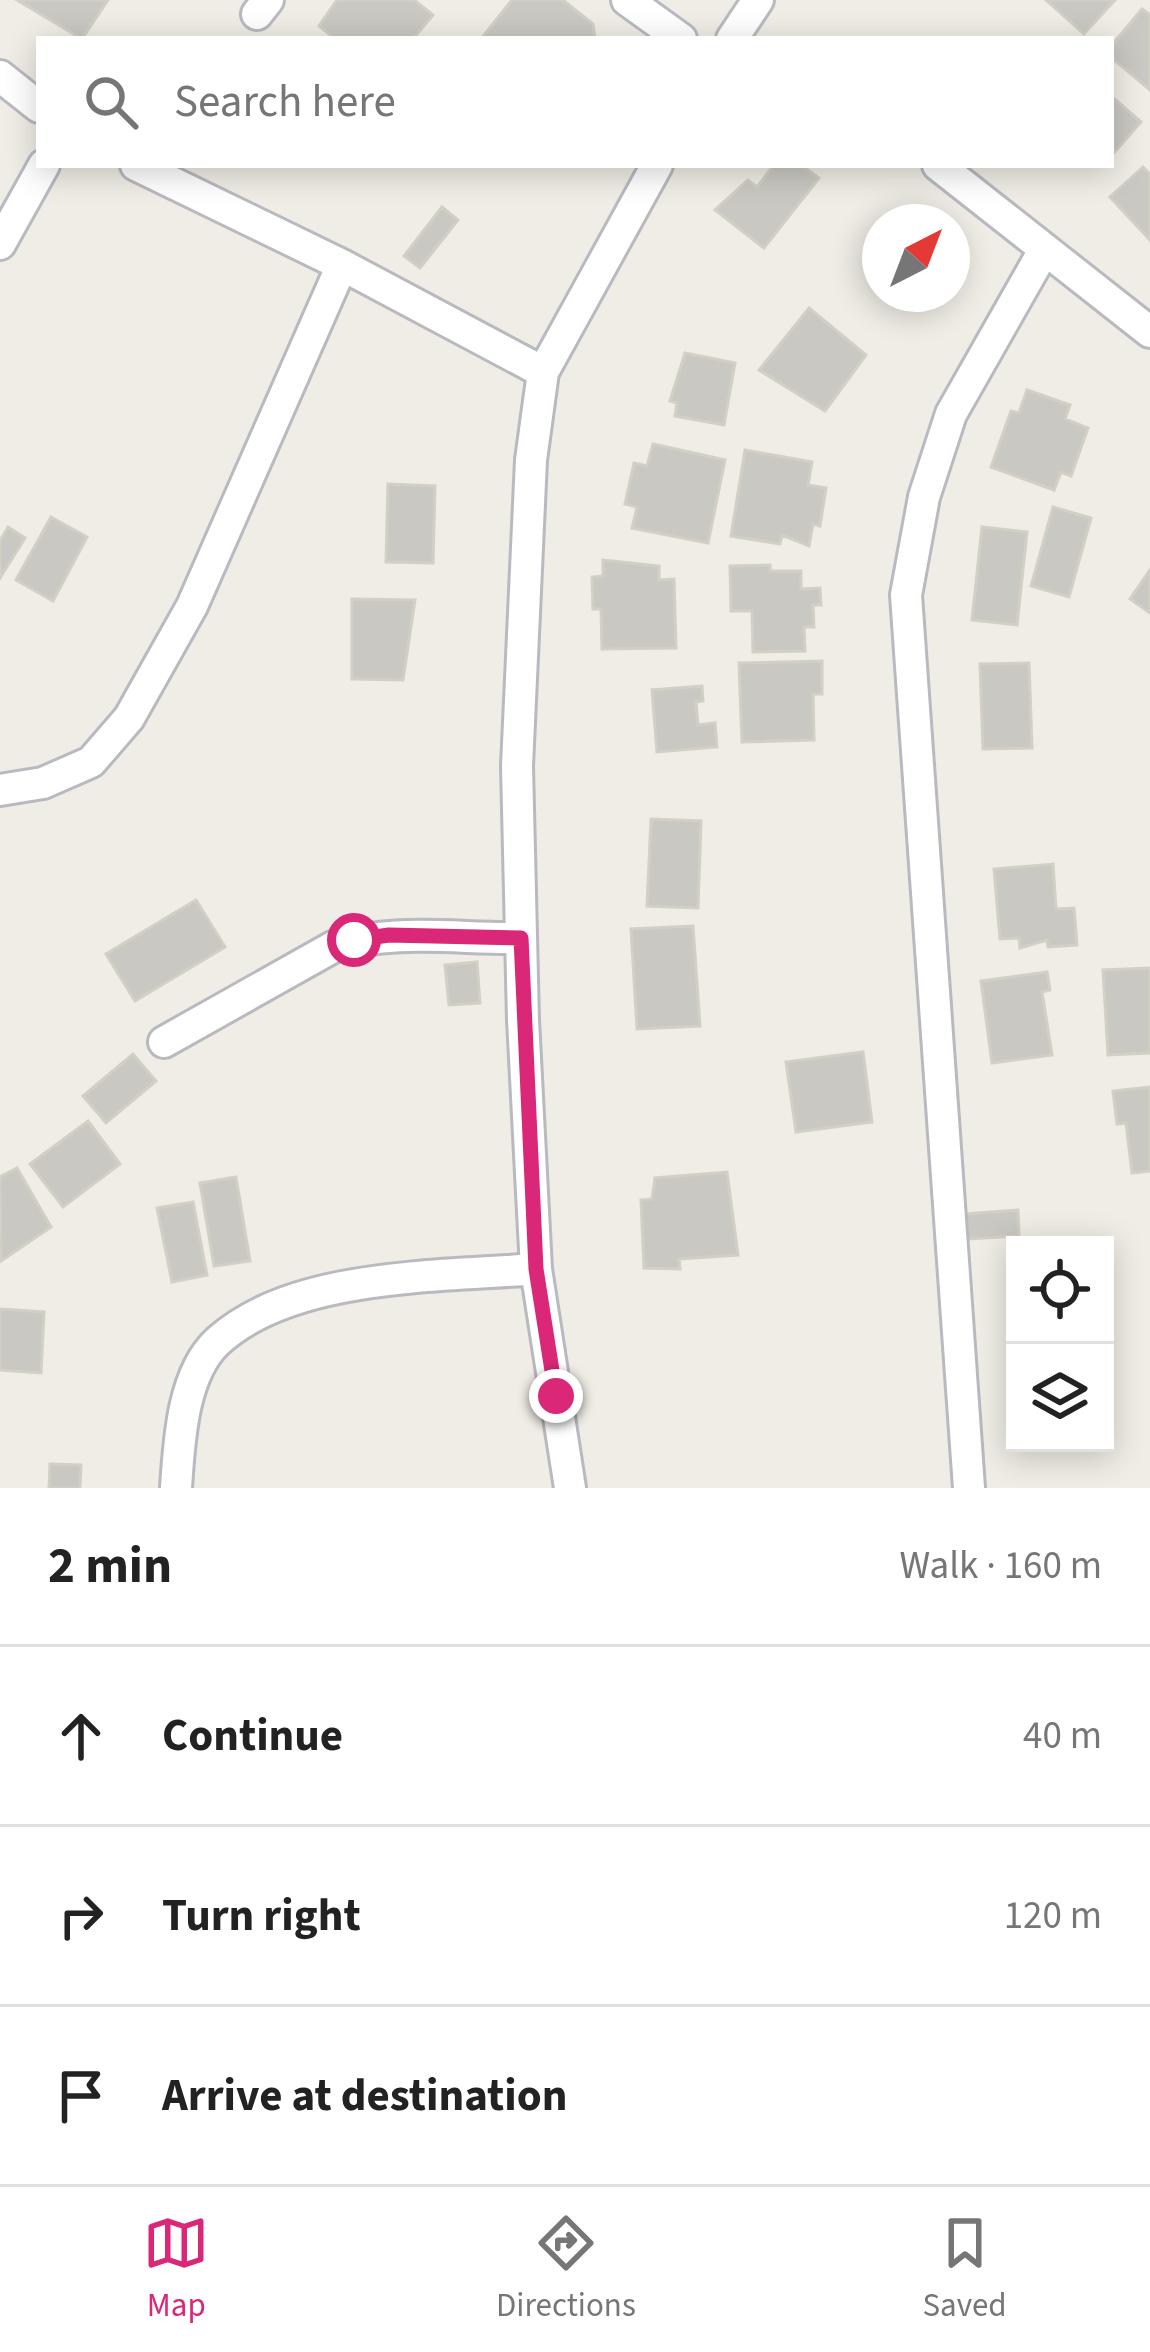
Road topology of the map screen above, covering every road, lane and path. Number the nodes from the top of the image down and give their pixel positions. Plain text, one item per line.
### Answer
1 (627, 0) edge
2 (677, 36) edge
3 (0, 76) edge
4 (36, 105) edge
5 (42, 168) edge
6 (142, 168) edge
7 (655, 168) edge
8 (942, 168) edge
9 (0, 244) edge
10 (1043, 252) junction
11 (342, 265) junction
12 (1150, 332) edge
13 (543, 372) junction
14 (0, 790) edge
15 (521, 938) junction
16 (164, 1042) dead end
17 (536, 1269) junction
18 (176, 1488) edge
19 (570, 1488) edge
20 (969, 1488) edge

1 - 2 street
3 - 4 street
5 - 9 street
6 - 11 street
7 - 13 street
8 - 10 street
10 - 12 street
10 - 20 street
11 - 13 street
11 - 14 street
13 - 15 street
15 - 16 street
15 - 17 street
17 - 18 street
17 - 19 street

